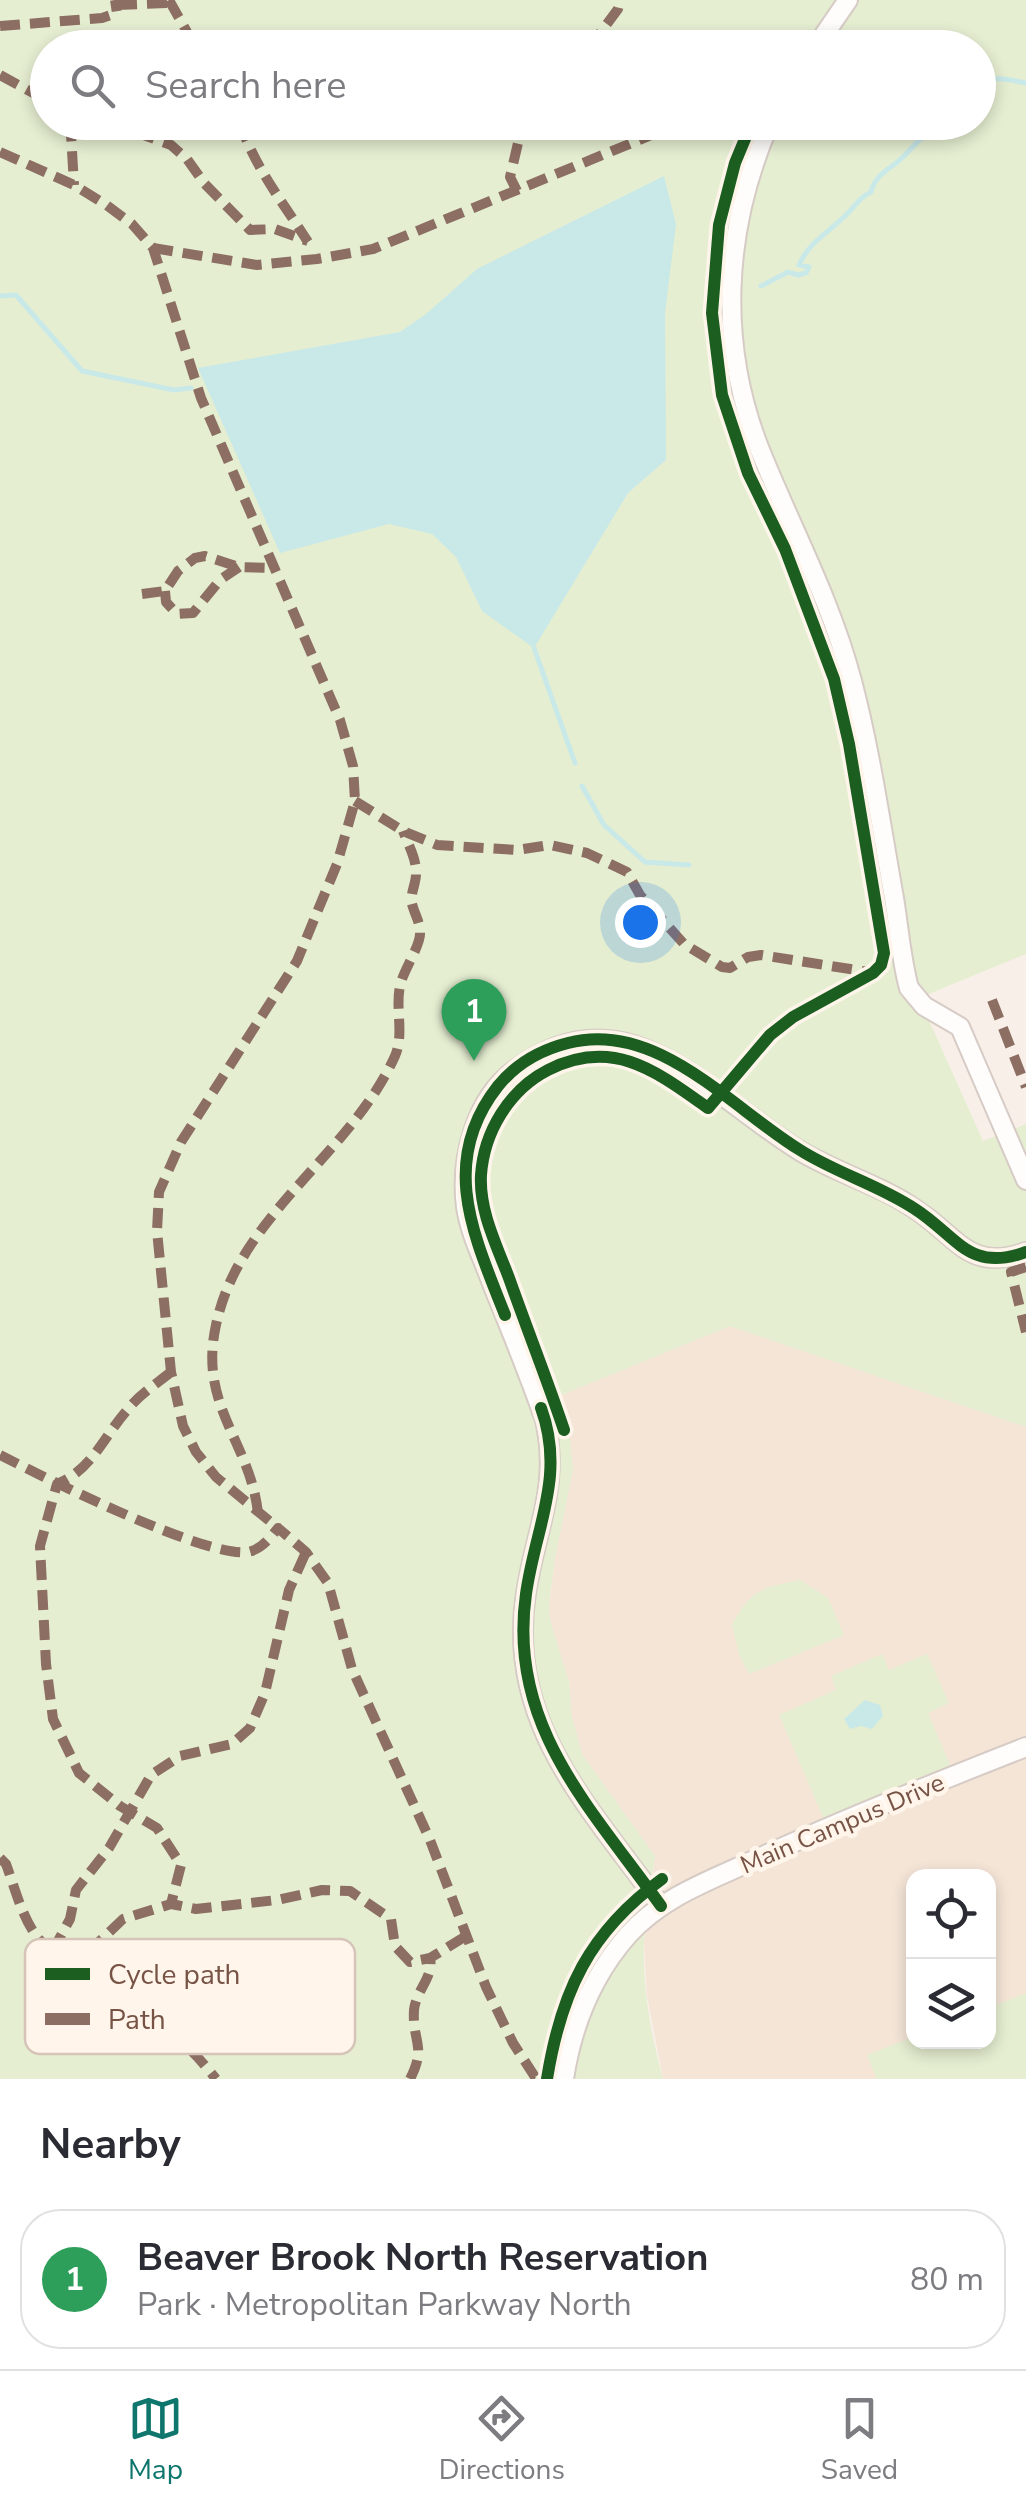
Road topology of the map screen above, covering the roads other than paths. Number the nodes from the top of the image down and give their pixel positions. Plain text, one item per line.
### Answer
1 (848, 0) edge
2 (827, 30) edge
3 (763, 140) edge
4 (1026, 1180) edge
5 (1026, 1252) edge
6 (1026, 1747) edge
7 (661, 1906) junction
8 (564, 2079) edge

1 - 2 street
3 - 4 street
5 - 7 street
6 - 7 street, Main Campus Drive
7 - 8 street, Main Campus Drive

